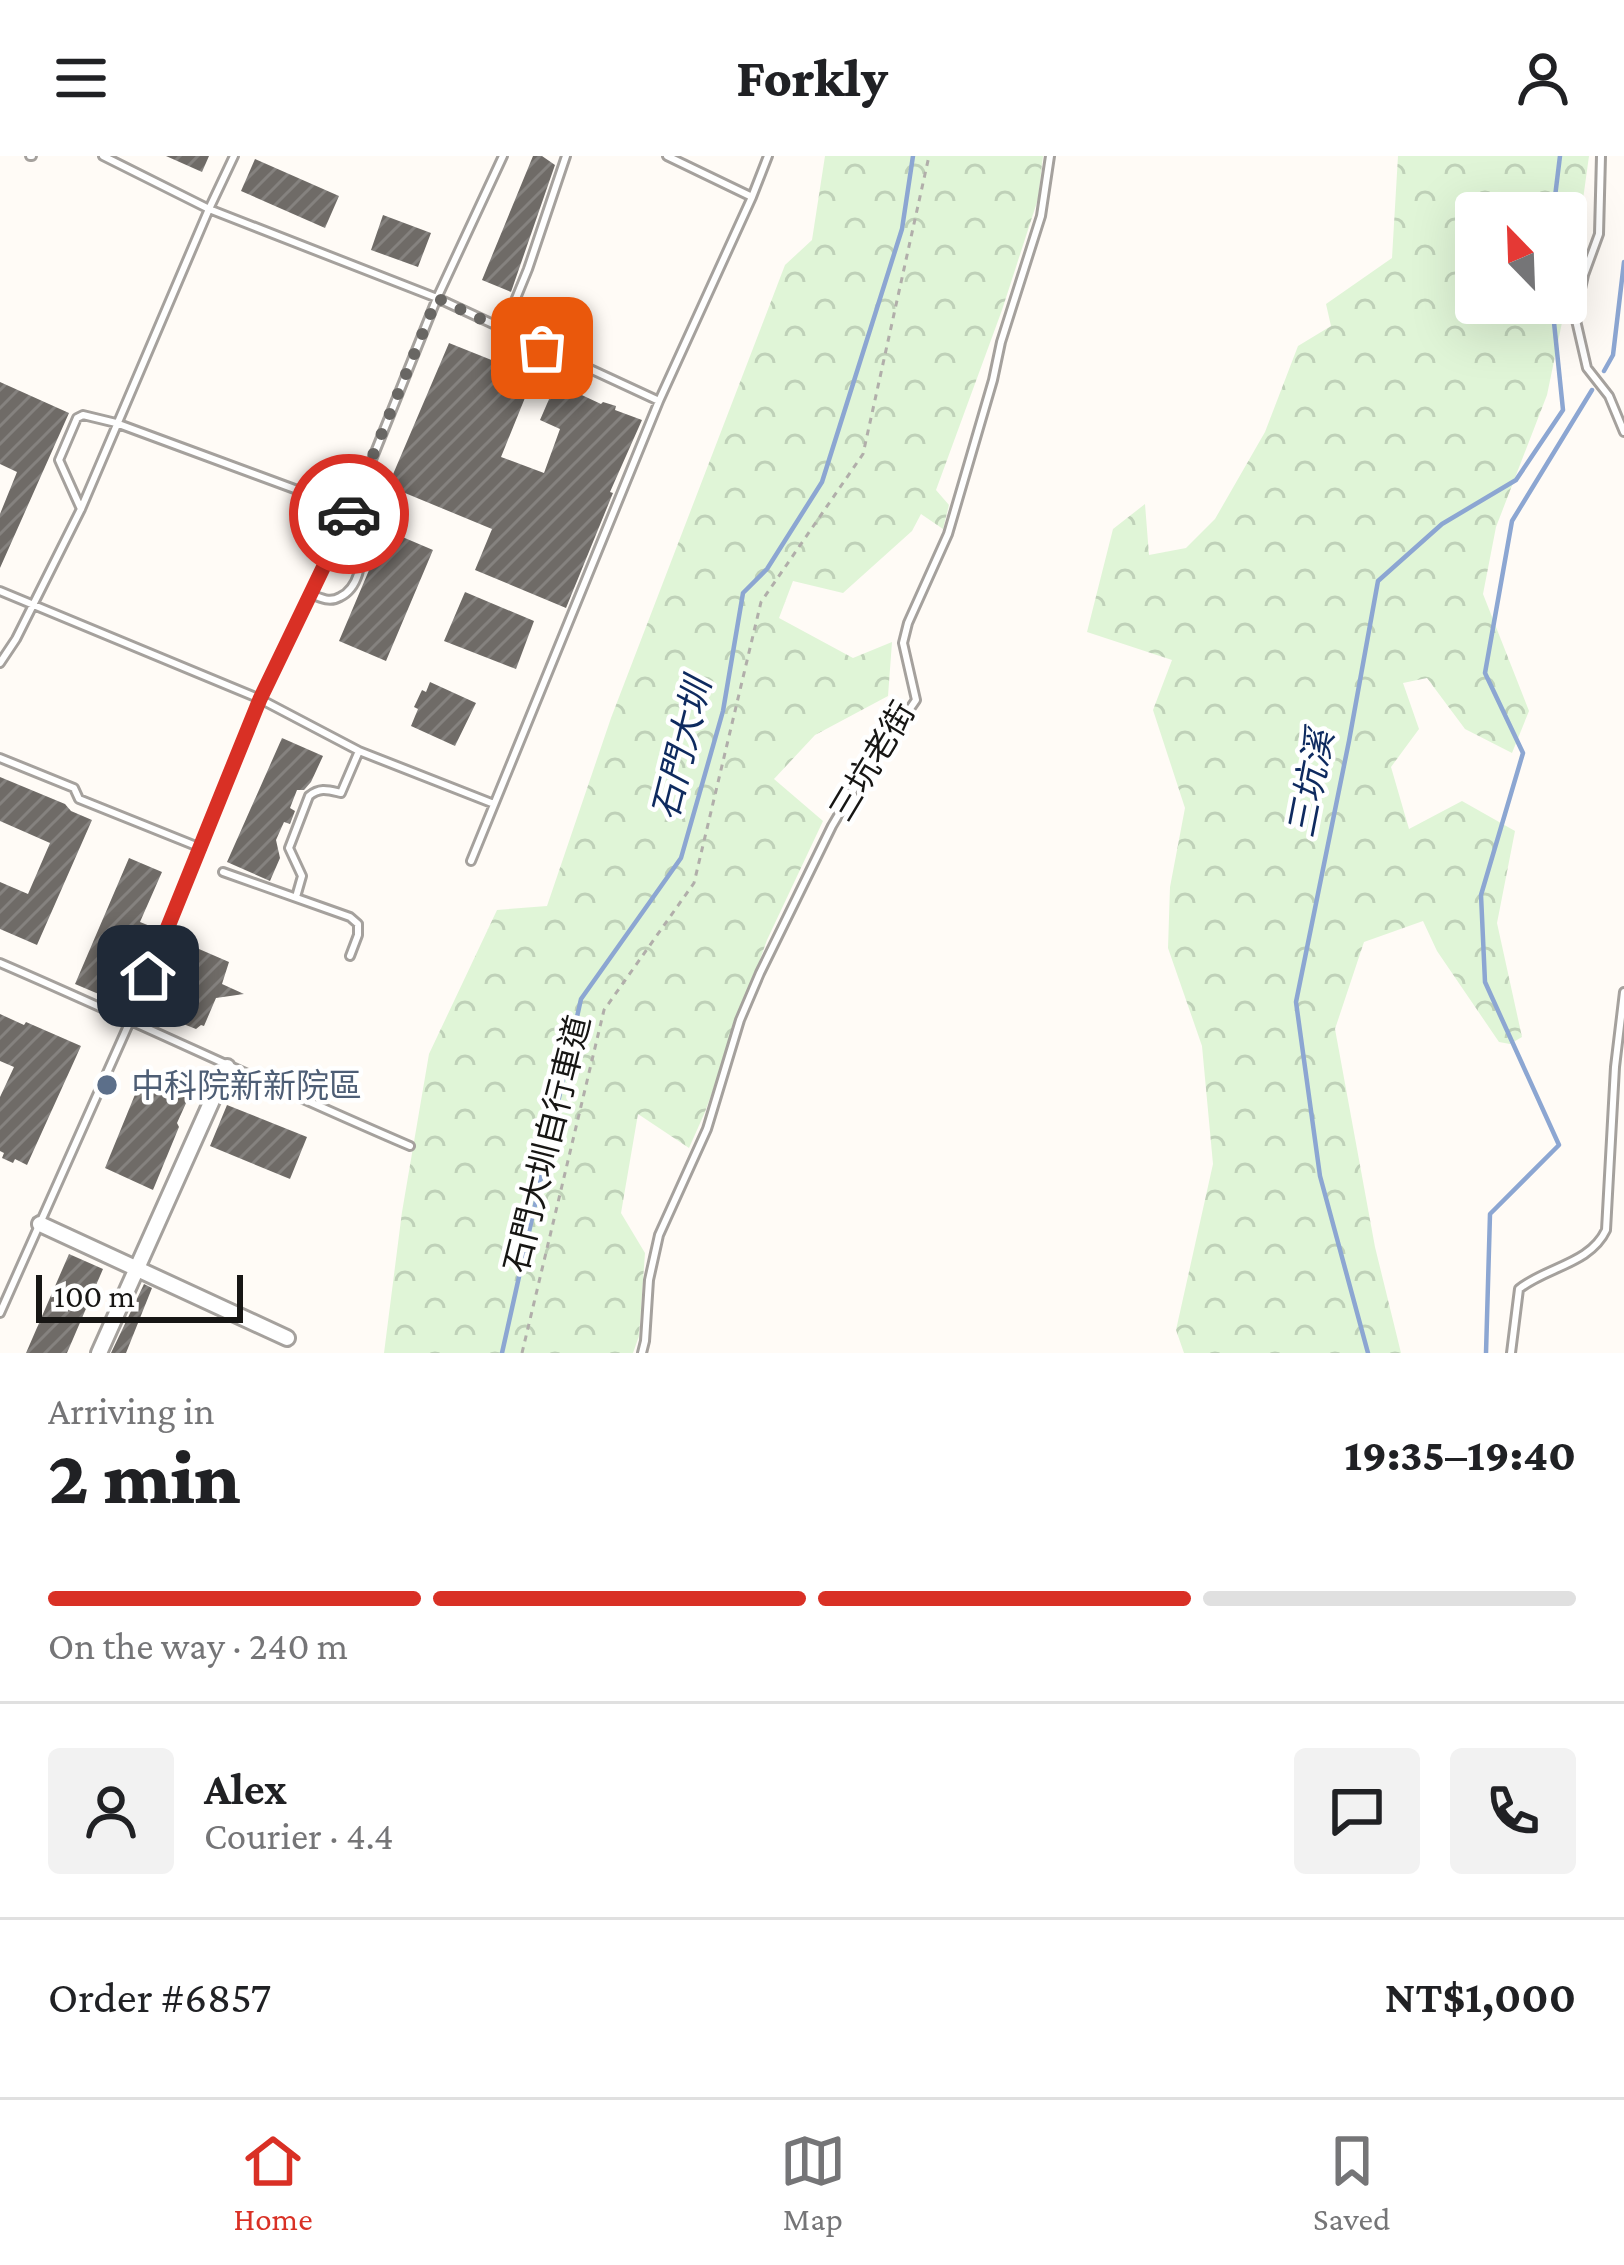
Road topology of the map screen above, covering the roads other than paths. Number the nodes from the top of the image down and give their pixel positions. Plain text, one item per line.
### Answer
1 (103, 156) edge
2 (235, 156) edge
3 (503, 156) edge
4 (566, 156) edge
5 (667, 156) edge
6 (768, 156) edge
7 (1050, 156) edge
8 (1601, 156) edge
9 (752, 197) junction
10 (208, 209) junction
11 (437, 298) junction
12 (503, 330) junction
13 (659, 401) junction
14 (116, 423) junction
15 (1624, 433) edge
16 (361, 487) junction
17 (81, 509) junction
18 (341, 530) junction
19 (0, 591) edge
20 (311, 594) junction
21 (33, 606) junction
22 (0, 663) edge
23 (260, 699) junction
24 (359, 751) junction
25 (0, 758) edge
26 (494, 804) junction
27 (200, 848) junction
28 (471, 861) dead end
29 (223, 872) dead end
30 (296, 897) junction
31 (350, 956) dead end
32 (0, 963) edge
33 (1624, 992) edge
34 (130, 1019) junction
35 (227, 1066) junction
36 (410, 1146) dead end
37 (40, 1224) junction
38 (136, 1268) junction
39 (0, 1313) edge
40 (287, 1338) dead end
41 (98, 1353) edge
42 (642, 1353) edge
43 (1511, 1353) edge

1 - 10 lane
2 - 10 lane
3 - 11 lane
4 - 12 lane
5 - 9 lane
6 - 9 lane
7 - 42 lane, 三坑老街
8 - 15 lane
9 - 13 lane
10 - 11 lane
10 - 14 lane
11 - 12 lane
11 - 16 lane
12 - 13 lane
13 - 26 lane
14 - 16 lane
14 - 17 lane
14 - 17 lane
16 - 18 lane
17 - 21 lane
18 - 20 lane
18 - 20 lane
19 - 21 lane
20 - 23 lane
21 - 22 lane
21 - 23 lane
23 - 24 lane
23 - 27 lane
24 - 26 lane
24 - 30 lane
25 - 27 lane
26 - 28 lane
27 - 34 lane
29 - 30 lane
30 - 31 lane
32 - 34 lane
33 - 43 lane
34 - 35 lane
34 - 37 lane
35 - 36 lane
35 - 38 street
37 - 38 street
37 - 39 lane
38 - 40 street
38 - 41 street

